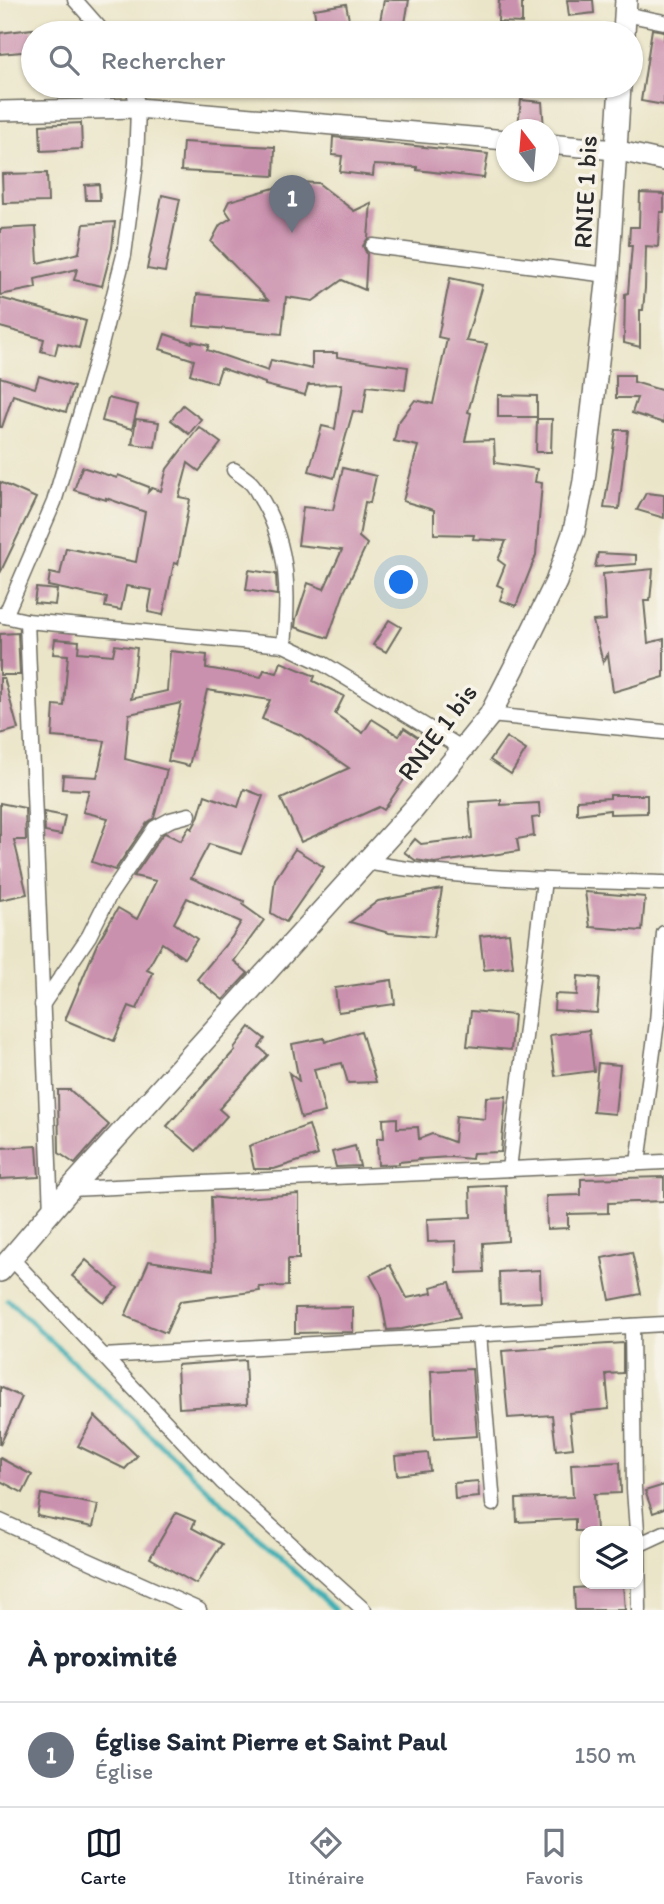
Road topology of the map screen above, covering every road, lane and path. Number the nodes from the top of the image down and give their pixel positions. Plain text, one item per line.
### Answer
1 (75, 0) edge
2 (625, 16) edge
3 (93, 21) edge
4 (664, 22) edge
5 (136, 98) edge
6 (619, 98) edge
7 (138, 108) junction
8 (0, 111) edge
9 (496, 139) edge
10 (559, 145) edge
11 (615, 150) junction
12 (664, 161) edge
13 (373, 246) dead end
14 (608, 275) junction
15 (233, 470) dead end
16 (3, 616) edge
17 (27, 621) junction
18 (284, 645) junction
19 (490, 715) junction
20 (664, 732) edge
21 (463, 749) junction
22 (189, 815) dead end
23 (366, 862) junction
24 (544, 880) junction
25 (664, 883) edge
26 (664, 933) edge
27 (42, 1005) junction
28 (664, 1162) edge
29 (638, 1163) junction
30 (509, 1169) junction
31 (70, 1189) junction
32 (51, 1212) junction
33 (6, 1265) edge
34 (664, 1324) edge
35 (632, 1326) junction
36 (479, 1334) junction
37 (103, 1356) junction
38 (493, 1504) dead end
39 (0, 1521) edge
40 (637, 1526) edge
41 (664, 1533) edge
42 (643, 1541) edge
43 (639, 1589) edge
44 (199, 1610) edge
45 (364, 1610) edge
46 (639, 1610) edge

1 - 3 street
2 - 4 street
5 - 7 street
6 - 11 main road, RNIE 1 bis
7 - 8 street
7 - 9 street
7 - 16 street
10 - 11 street
11 - 12 street
11 - 14 main road, RNIE 1 bis
13 - 14 street
14 - 19 main road, RNIE 1 bis
15 - 18 street
16 - 17 street
17 - 18 street
17 - 27 street
18 - 21 street
19 - 20 street
19 - 21 main road, RNIE 1 bis
21 - 23 main road, RNIE 1 bis
22 - 27 street
23 - 24 street
23 - 31 main road, RNIE 1 bis
24 - 25 street
24 - 30 street
26 - 29 street
27 - 32 street
28 - 29 street
29 - 30 street
30 - 31 street
31 - 32 main road, RNIE 1 bis
32 - 33 main road, RNIE 1 bis
33 - 37 street
34 - 35 street
35 - 36 street
35 - 40 street
36 - 37 street
36 - 38 street
37 - 45 street
39 - 44 street
41 - 42 street
43 - 46 street

